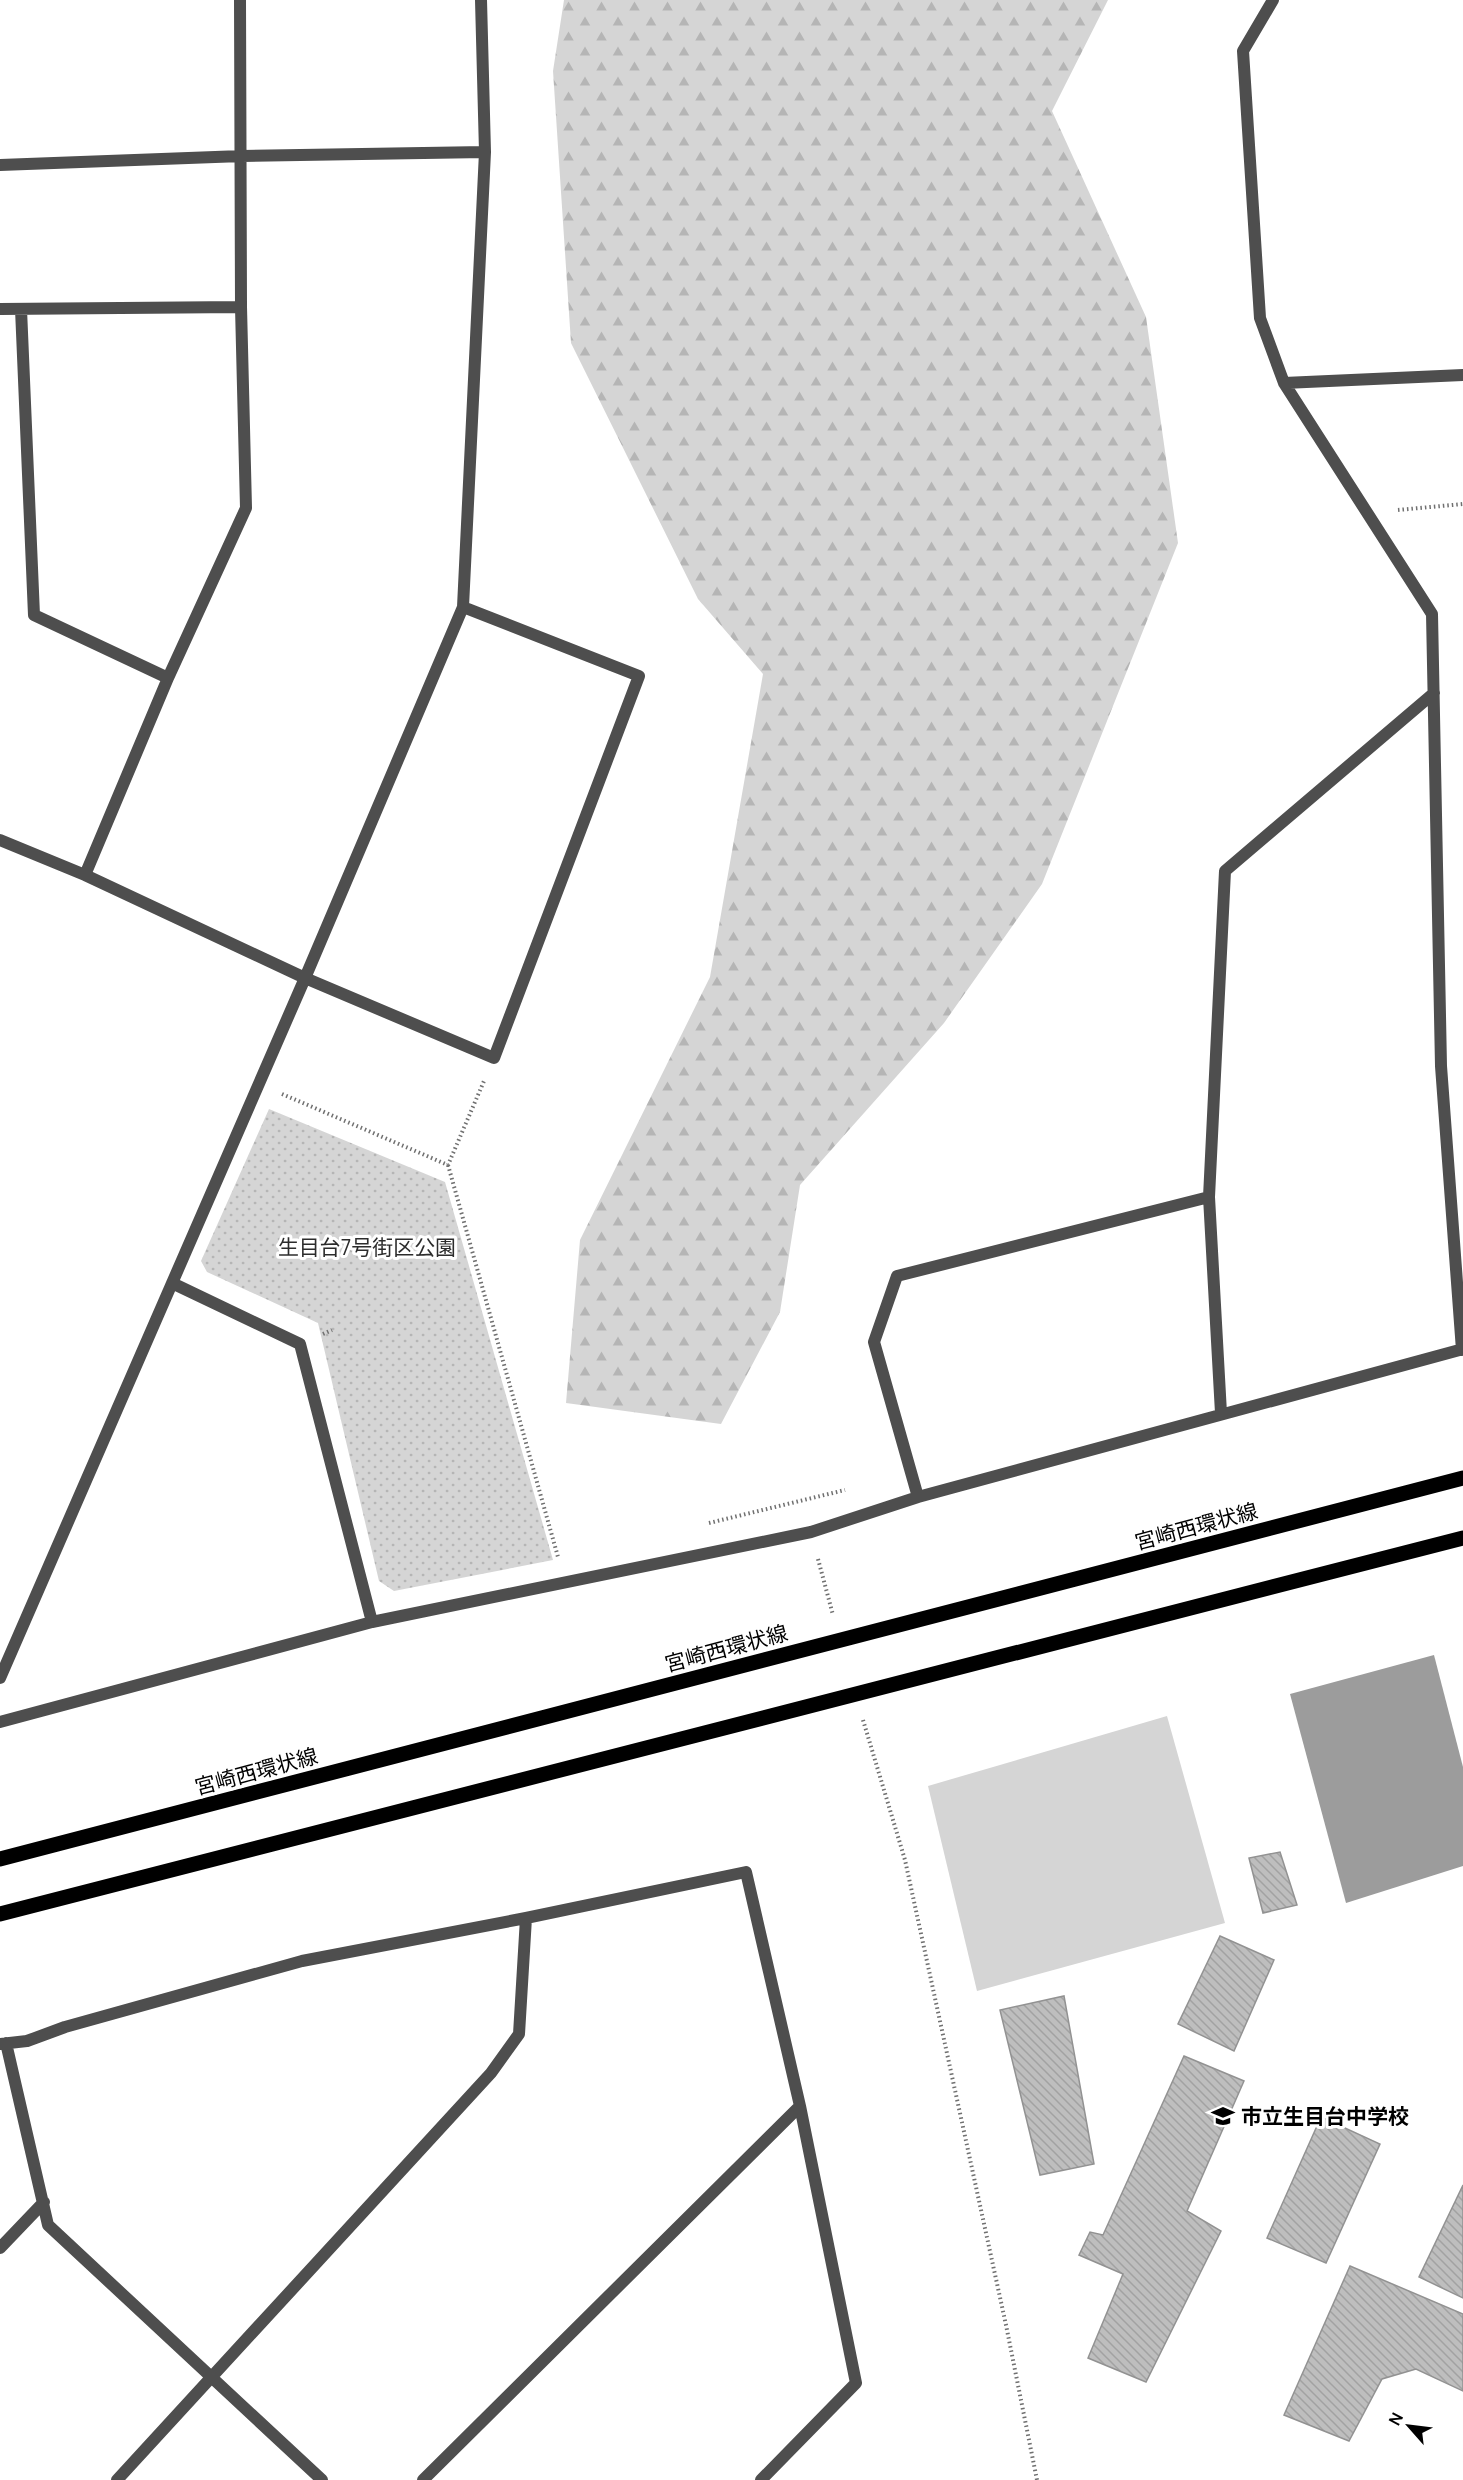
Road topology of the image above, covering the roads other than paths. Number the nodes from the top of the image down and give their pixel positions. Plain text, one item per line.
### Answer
1 (240, 0) edge
2 (482, 0) edge
3 (1273, 0) edge
4 (485, 152) junction
5 (242, 156) junction
6 (0, 165) edge
7 (241, 307) junction
8 (0, 309) edge
9 (21, 309) junction
10 (1463, 375) edge
11 (1284, 382) junction
12 (463, 608) junction
13 (168, 678) junction
14 (1434, 693) junction
15 (0, 840) edge
16 (85, 875) junction
17 (305, 978) junction
18 (1209, 1197) junction
19 (172, 1283) junction
20 (1462, 1349) edge
21 (1221, 1413) junction
22 (1463, 1478) edge
23 (918, 1497) junction
24 (1463, 1538) edge
25 (372, 1622) junction
26 (0, 1678) edge
27 (0, 1722) edge
28 (0, 1859) edge
29 (0, 1914) edge
30 (526, 1918) junction
31 (3, 2043) edge
32 (800, 2106) junction
33 (44, 2202) junction
34 (0, 2248) edge
35 (210, 2378) junction
36 (117, 2480) edge
37 (322, 2480) edge
38 (423, 2480) edge
39 (761, 2480) edge

1 - 5 street
2 - 4 street
3 - 11 street
4 - 5 street
4 - 12 street
5 - 6 street
5 - 7 street
7 - 9 street
7 - 13 street
8 - 9 street
9 - 13 street
10 - 11 street
11 - 14 street
12 - 17 street
12 - 17 street
13 - 16 street
14 - 18 street
14 - 20 street
15 - 16 street
16 - 17 street
17 - 19 street
18 - 21 street
18 - 23 street
19 - 25 street
19 - 26 street
20 - 21 street
21 - 23 street
22 - 28 main road, 宮崎西環状線
23 - 25 street
24 - 29 main road
25 - 27 street
30 - 31 street
30 - 32 street
30 - 35 street
31 - 33 street
32 - 38 street
32 - 39 street
33 - 34 street
33 - 35 street
35 - 36 street
35 - 37 street

